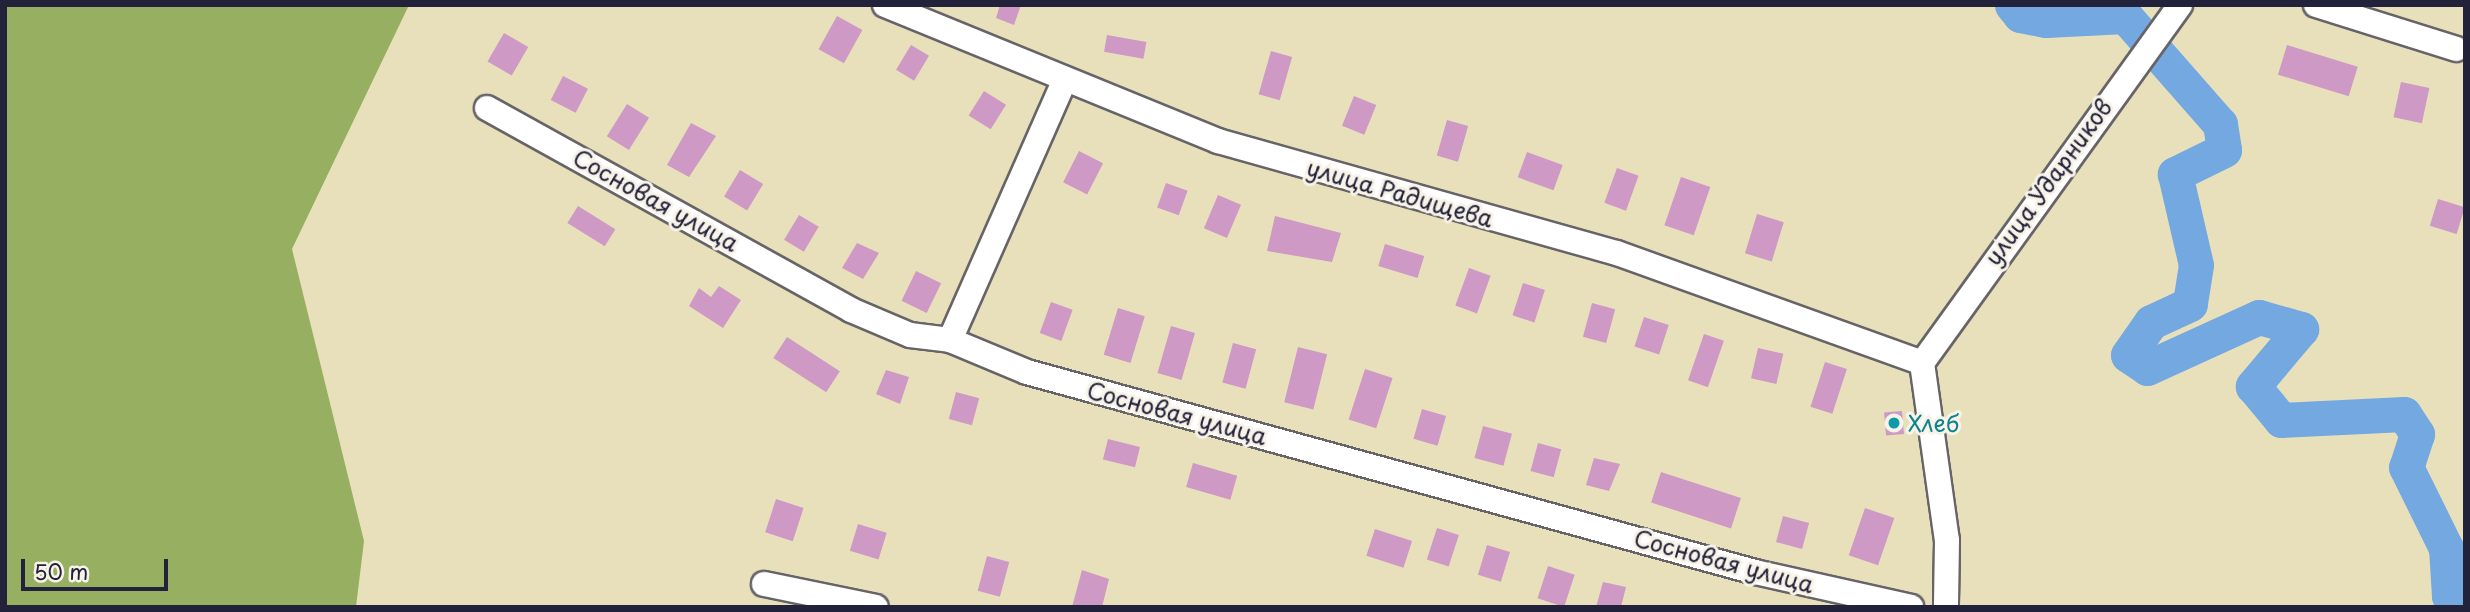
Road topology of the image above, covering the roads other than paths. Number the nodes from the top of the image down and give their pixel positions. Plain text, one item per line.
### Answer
1 (885, 5) edge
2 (2180, 5) edge
3 (2316, 5) edge
4 (2456, 48) dead end
5 (1064, 81) junction
6 (487, 108) dead end
7 (950, 340) junction
8 (1922, 363) junction
9 (764, 584) dead end
10 (876, 607) edge
11 (1911, 607) edge
12 (1946, 607) edge

1 - 5 street, улица Радищева
2 - 8 street, улица Ударников
3 - 4 street
5 - 7 street
5 - 8 street, улица Радищева
6 - 7 street, Сосновая улица
7 - 11 street, Сосновая улица
8 - 12 street
9 - 10 street

